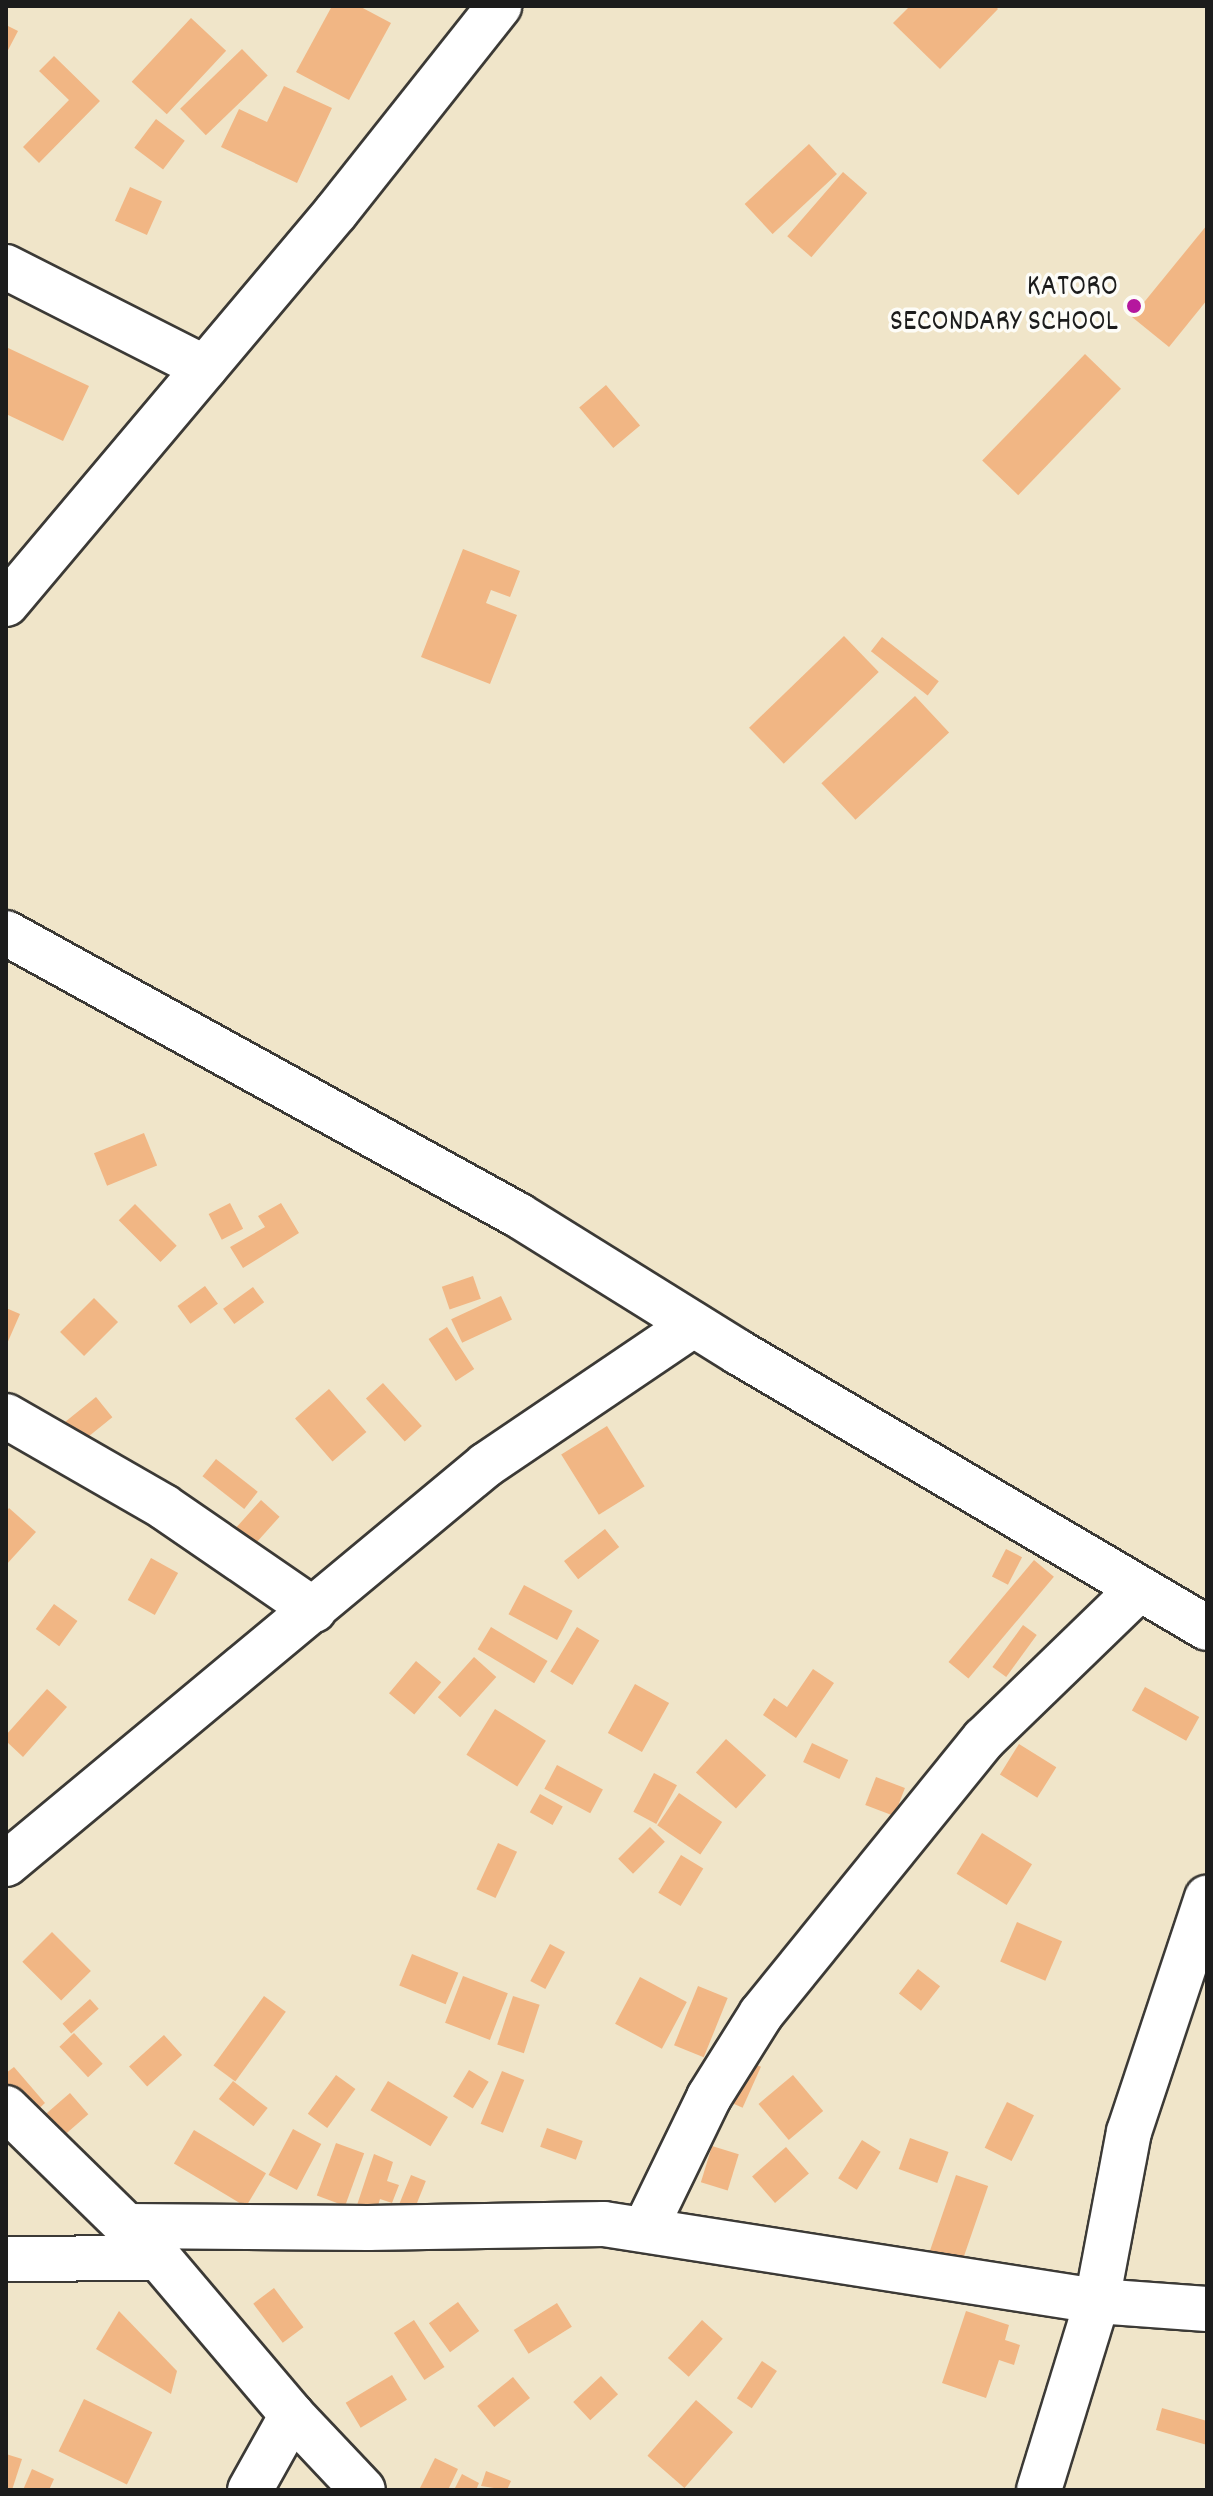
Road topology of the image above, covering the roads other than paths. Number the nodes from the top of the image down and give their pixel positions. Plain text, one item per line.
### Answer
1 (499, 6) edge
2 (6, 267) edge
3 (205, 368) junction
4 (6, 604) edge
5 (6, 933) edge
6 (693, 1325) junction
7 (6, 1416) edge
8 (1139, 1589) junction
9 (314, 1610) junction
10 (1207, 1628) edge
11 (6, 1864) edge
12 (1207, 1898) edge
13 (6, 2108) edge
14 (126, 2226) junction
15 (645, 2229) junction
16 (159, 2258) junction
17 (6, 2259) edge
18 (1097, 2301) junction
19 (1207, 2309) edge
20 (292, 2415) junction
21 (250, 2490) edge
22 (363, 2490) edge
23 (1039, 2490) edge

1 - 3 street
2 - 3 street
3 - 4 street
5 - 6 street
6 - 8 street
6 - 9 street
7 - 9 street
8 - 10 street
8 - 15 street
9 - 11 street
12 - 18 street
13 - 14 street
14 - 15 street
14 - 16 street
15 - 18 street
16 - 17 street
16 - 20 street
18 - 19 street
18 - 23 street
20 - 21 street
20 - 22 street

